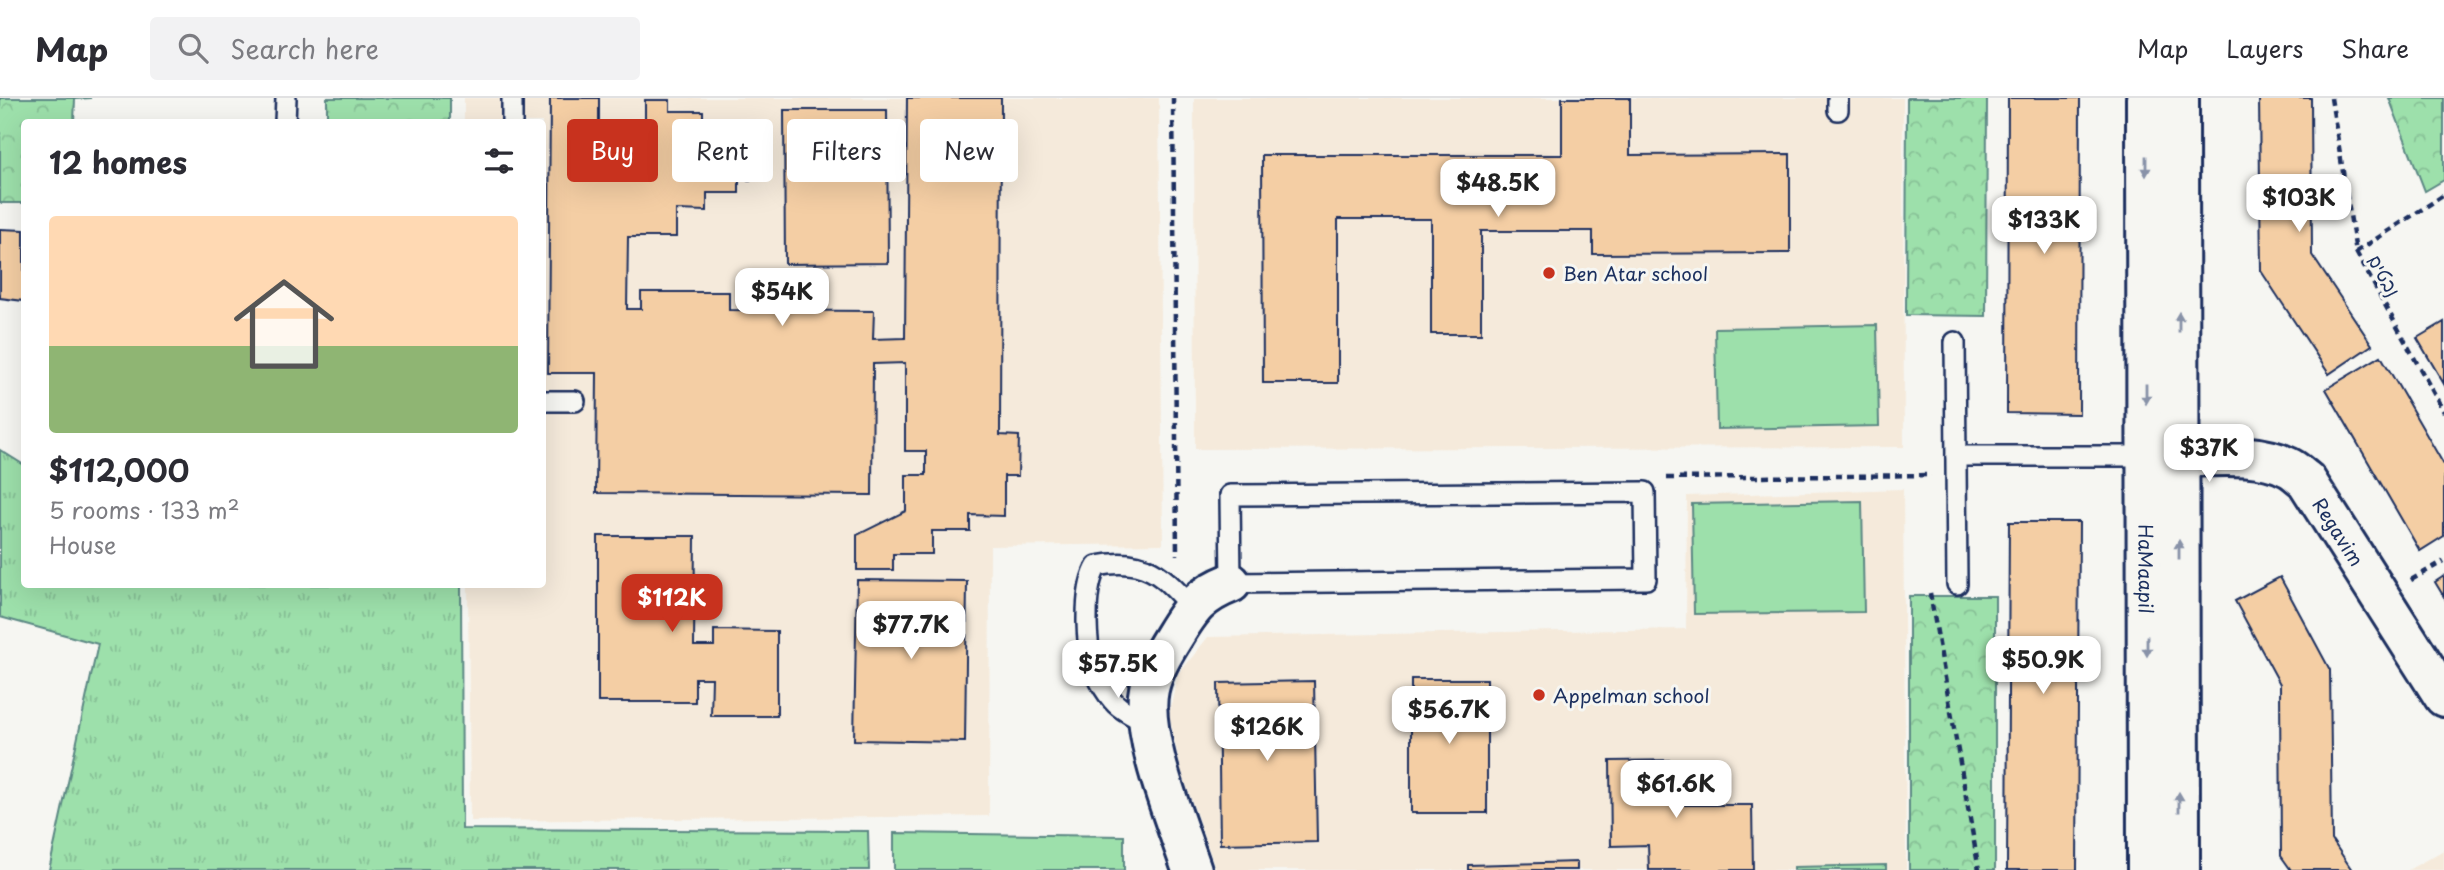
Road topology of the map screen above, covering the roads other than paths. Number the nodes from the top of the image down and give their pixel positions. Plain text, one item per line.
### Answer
1 (286, 98) edge
2 (512, 98) edge
3 (2146, 98) edge
4 (2179, 98) edge
5 (285, 119) edge
6 (512, 119) edge
7 (1955, 342) dead end
8 (546, 401) edge
9 (575, 401) dead end
10 (2163, 456) junction
11 (1956, 465) junction
12 (1231, 583) junction
13 (1957, 584) road end
14 (1185, 600) junction
15 (2444, 696) edge
16 (1148, 724) junction
17 (1192, 870) edge
18 (2147, 870) edge
19 (2179, 870) edge

1 - 5 lane
2 - 6 lane
3 -> 10 street, HaMaapil
10 -> 4 street, HaMaapil
7 - 11 lane
8 - 9 lane
10 - 11 lane
10 - 15 street, Regavim
10 -> 18 street, HaMaapil
19 -> 10 street, HaMaapil
11 - 13 lane
12 - 12 lane
12 - 14 street
14 - 16 street
14 - 16 lane
16 - 17 street

